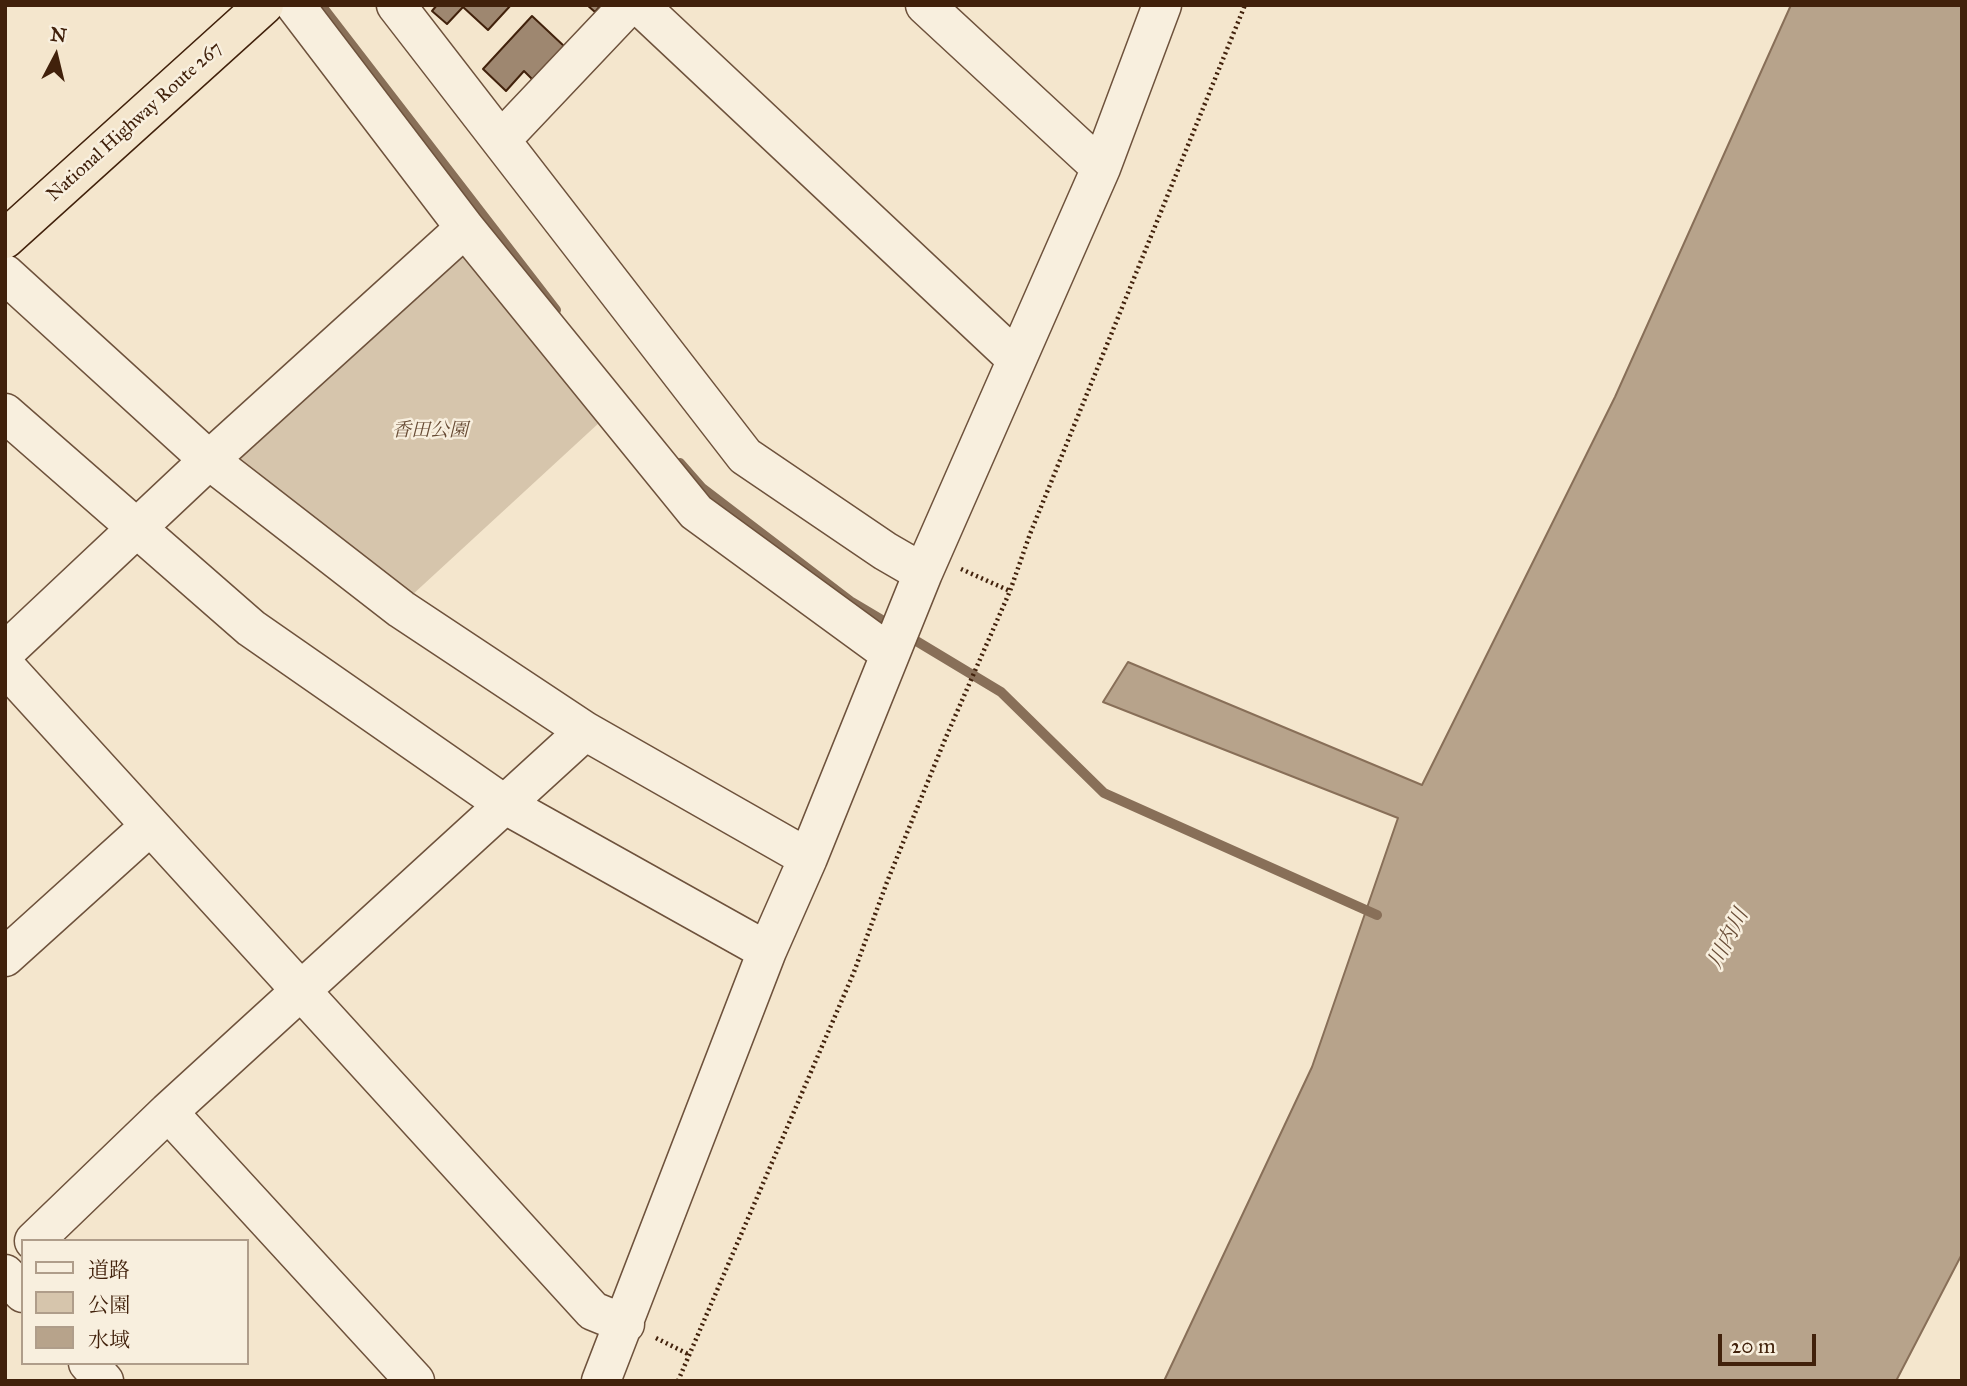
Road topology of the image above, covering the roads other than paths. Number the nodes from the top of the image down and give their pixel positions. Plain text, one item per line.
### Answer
1 (264, 5) edge
2 (296, 5) edge
3 (396, 5) edge
4 (629, 5) edge
5 (639, 5) edge
6 (925, 5) edge
7 (1162, 5) edge
8 (502, 139) junction
9 (1101, 168) junction
10 (465, 228) junction
11 (5, 239) edge
12 (5, 274) edge
13 (1016, 359) junction
14 (5, 413) edge
15 (209, 460) junction
16 (136, 530) junction
17 (928, 564) junction
18 (5, 652) edge
19 (889, 653) junction
20 (5, 666) edge
21 (585, 731) junction
22 (504, 804) junction
23 (150, 826) junction
24 (808, 858) junction
25 (767, 951) junction
26 (5, 957) edge
27 (300, 992) junction
28 (168, 1112) junction
29 (36, 1239) edge
30 (21, 1254) edge
31 (5, 1269) edge
32 (5, 1274) edge
33 (21, 1291) edge
34 (625, 1324) junction
35 (90, 1365) edge
36 (104, 1381) edge
37 (415, 1381) edge
38 (601, 1381) edge

1 - 11 highway, National Highway Route 267
2 - 10 street
3 - 8 street
4 - 8 street
5 - 13 street
6 - 9 street
7 - 9 street
8 - 17 street
9 - 13 street
10 - 15 street
10 - 19 street
12 - 15 street
13 - 17 street
14 - 16 street
15 - 16 street
15 - 21 street
16 - 18 street
16 - 22 street
17 - 19 street
19 - 24 street
20 - 23 street
21 - 22 street
21 - 24 street
22 - 25 street
22 - 27 street
23 - 26 street
23 - 27 street
24 - 25 street
25 - 34 street
27 - 28 street
27 - 34 street
28 - 29 street
28 - 37 street
30 - 31 street
32 - 33 street
34 - 38 street
35 - 36 street

